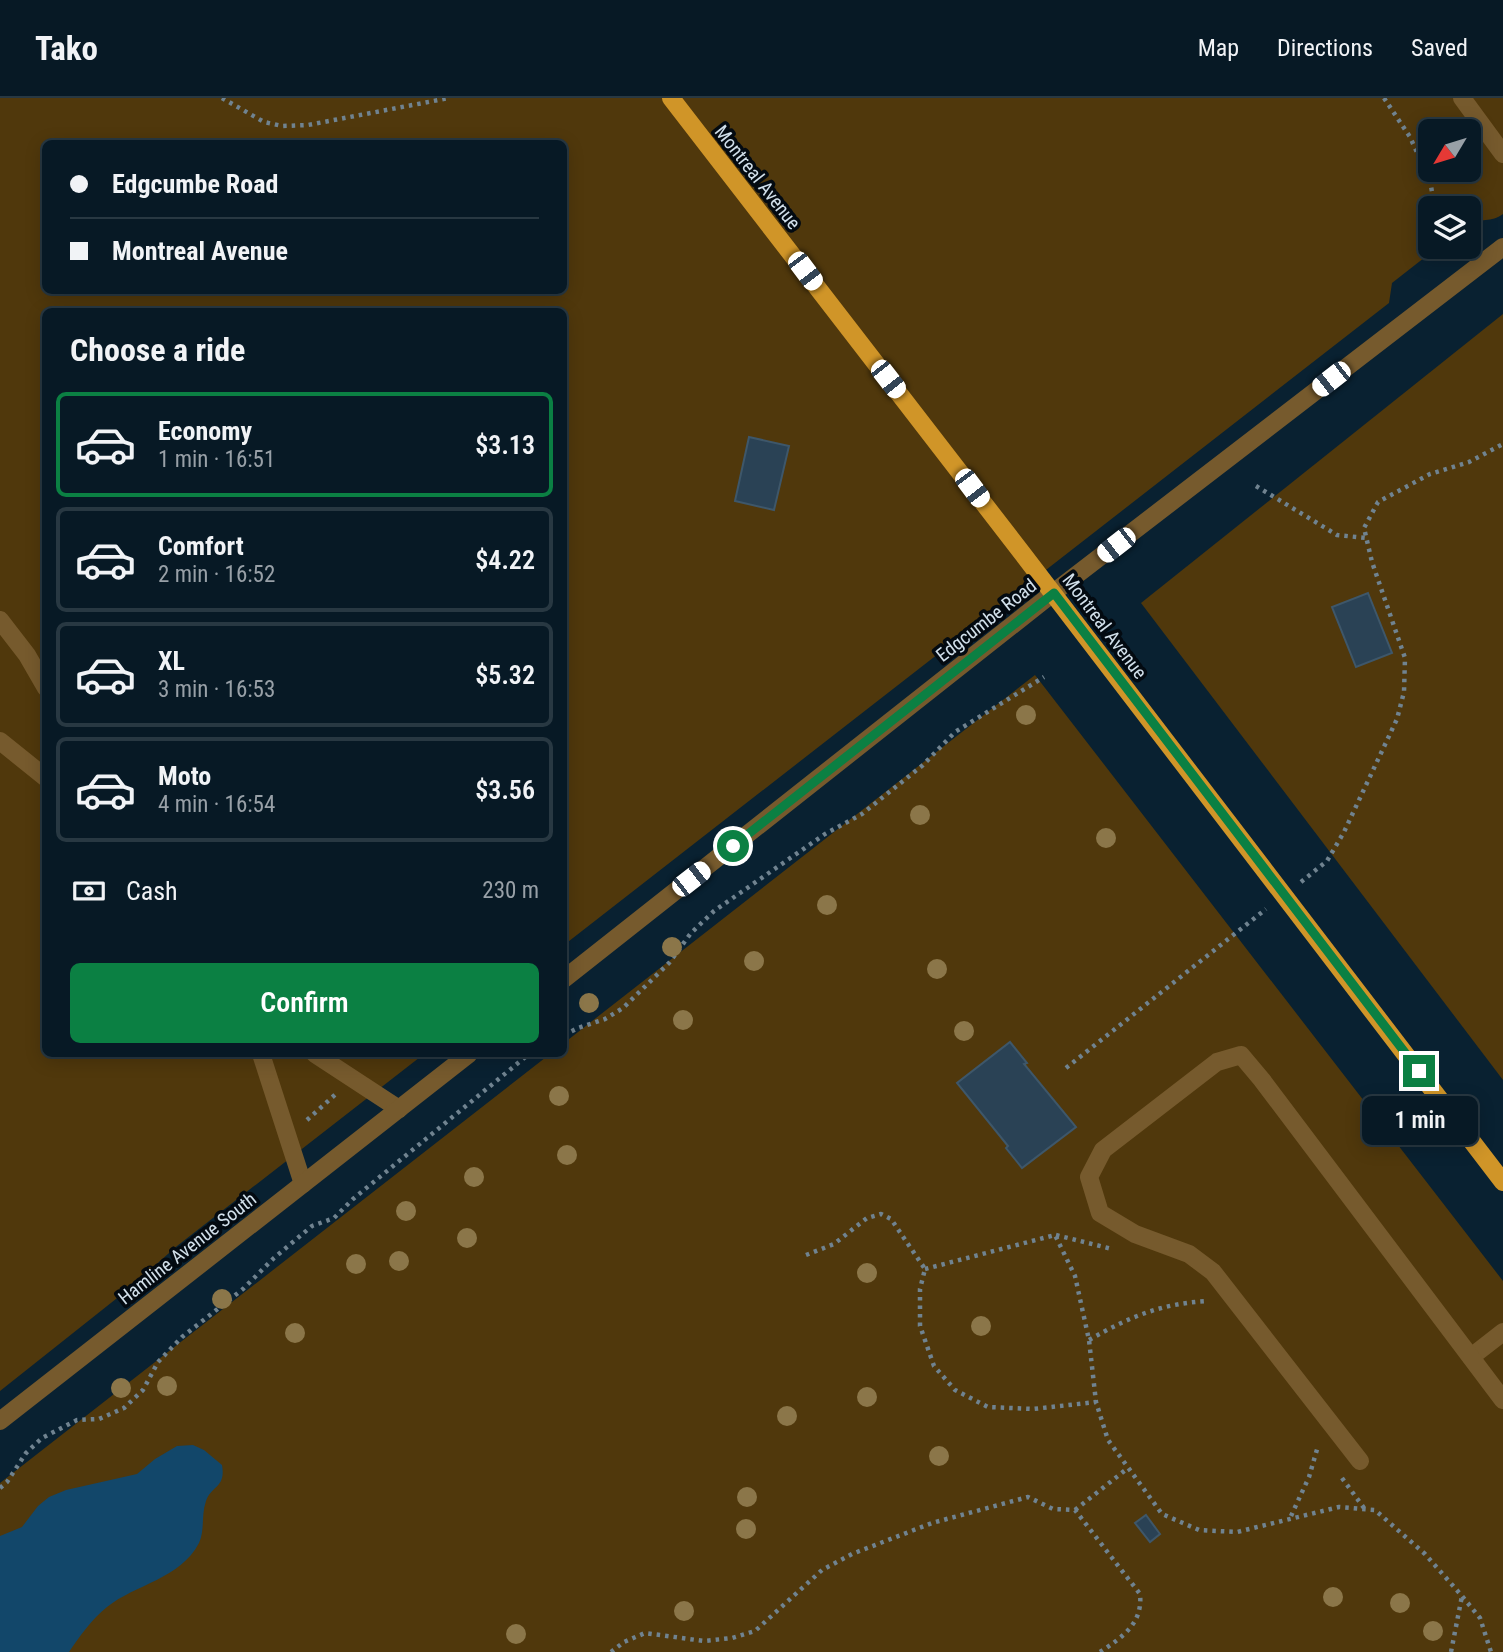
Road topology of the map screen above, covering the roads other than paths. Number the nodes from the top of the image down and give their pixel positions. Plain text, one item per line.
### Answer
1 (671, 98) edge
2 (1462, 98) edge
3 (1497, 135) edge
4 (1503, 154) edge
5 (1503, 247) edge
6 (1054, 593) junction
7 (0, 620) edge
8 (42, 681) edge
9 (0, 741) edge
10 (42, 775) edge
11 (567, 977) edge
12 (262, 1057) edge
13 (320, 1057) edge
14 (465, 1057) edge
15 (399, 1109) junction
16 (1503, 1182) edge
17 (303, 1184) junction
18 (1503, 1332) edge
19 (1471, 1356) junction
20 (1497, 1380) edge
21 (1503, 1400) edge
22 (0, 1421) edge
23 (1360, 1461) dead end

1 - 6 main road, Montreal Avenue
2 - 3 street
3 - 4 street
5 - 6 street, Edgcumbe Road
6 - 11 street, Edgcumbe Road
6 - 16 main road, Montreal Avenue
7 - 8 street
9 - 10 street
12 - 17 street
13 - 15 street
14 - 15 street
15 - 17 street, Hamline Avenue South
17 - 22 street, Hamline Avenue South
18 - 19 street
19 - 20 street
19 - 23 street
20 - 21 street

